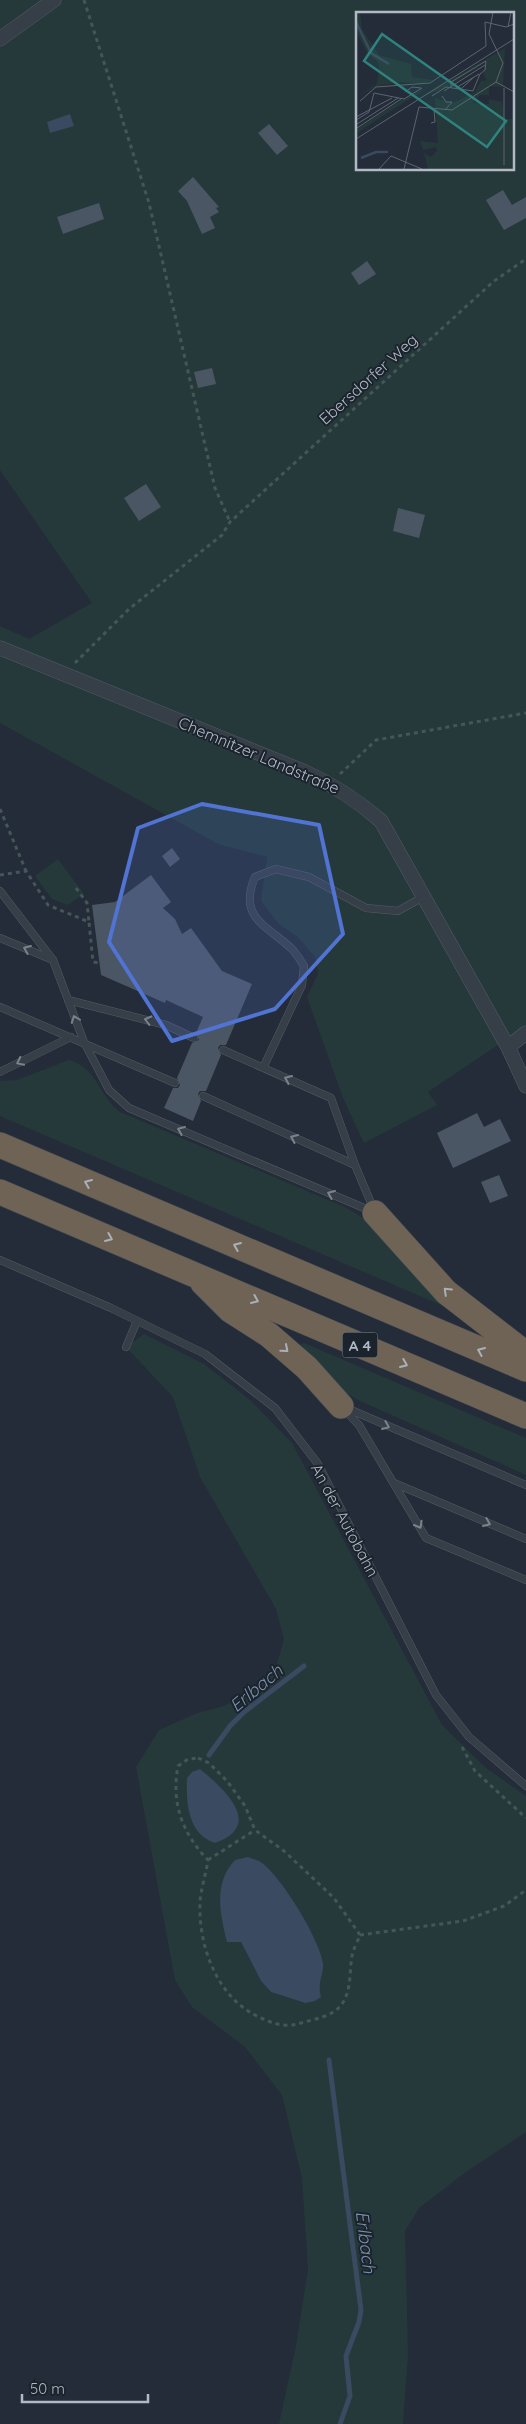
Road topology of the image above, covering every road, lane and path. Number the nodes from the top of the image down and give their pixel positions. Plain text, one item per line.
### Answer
1 (54, 0) edge
2 (84, 0) edge
3 (0, 39) edge
4 (526, 259) edge
5 (230, 522) junction
6 (0, 648) edge
7 (64, 674) junction
8 (526, 713) edge
9 (330, 783) junction
10 (0, 809) edge
11 (26, 871) junction
12 (0, 875) edge
13 (76, 888) dead end
14 (0, 891) edge
15 (424, 898) junction
16 (90, 922) junction
17 (0, 938) edge
18 (53, 960) junction
19 (100, 964) dead end
20 (68, 1000) junction
21 (0, 1007) edge
22 (526, 1033) edge
23 (71, 1037) junction
24 (194, 1038) dead end
25 (84, 1042) junction
26 (508, 1047) junction
27 (223, 1050) dead end
28 (263, 1068) junction
29 (0, 1072) edge
30 (175, 1083) dead end
31 (526, 1086) edge
32 (204, 1096) dead end
33 (0, 1145) edge
34 (355, 1165) junction
35 (0, 1192) edge
36 (376, 1213) junction
37 (0, 1260) edge
38 (194, 1274) junction
39 (137, 1321) junction
40 (126, 1347) dead end
41 (526, 1354) edge
42 (526, 1370) edge
43 (341, 1406) junction
44 (526, 1416) edge
45 (394, 1483) junction
46 (526, 1485) edge
47 (526, 1539) edge
48 (526, 1580) edge
49 (462, 1746) dead end
50 (526, 1786) edge
51 (526, 1818) edge
52 (255, 1830) junction
53 (208, 1860) junction
54 (526, 1890) edge
55 (360, 1935) junction

1 - 3 street
2 - 5 path
4 - 5 path, Ebersdorfer Weg
5 - 7 path, Ebersdorfer Weg
6 - 7 street, Chemnitzer Landstraße
7 - 9 street, Chemnitzer Landstraße
8 - 9 path
9 - 15 street, Chemnitzer Landstraße
10 - 11 path
11 - 12 path
11 - 16 path
13 - 16 path
14 - 18 lane
15 - 26 street, Chemnitzer Landstraße
15 - 28 lane
16 - 19 path
18 -> 17 lane
18 - 20 lane
24 -> 20 lane
25 -> 20 lane
21 - 23 lane
22 - 26 street
23 - 25 lane
23 -> 29 lane
25 - 30 lane
36 -> 25 lane
26 - 31 street, Chemnitzer Landstraße
27 - 28 lane
34 -> 28 lane
34 -> 32 lane
42 -> 33 highway, A 4
34 - 36 lane
35 -> 38 highway, A 4
41 -> 36 highway
37 - 39 lane, An der Autobahn
38 -> 43 highway
38 -> 44 highway, A 4
39 - 40 lane
39 - 50 lane, An der Autobahn
43 - 45 lane
43 -> 46 lane
45 -> 47 lane
45 -> 48 lane
49 - 51 path
52 - 53 path
52 - 53 path
52 - 55 path
53 - 55 path
54 - 55 path

